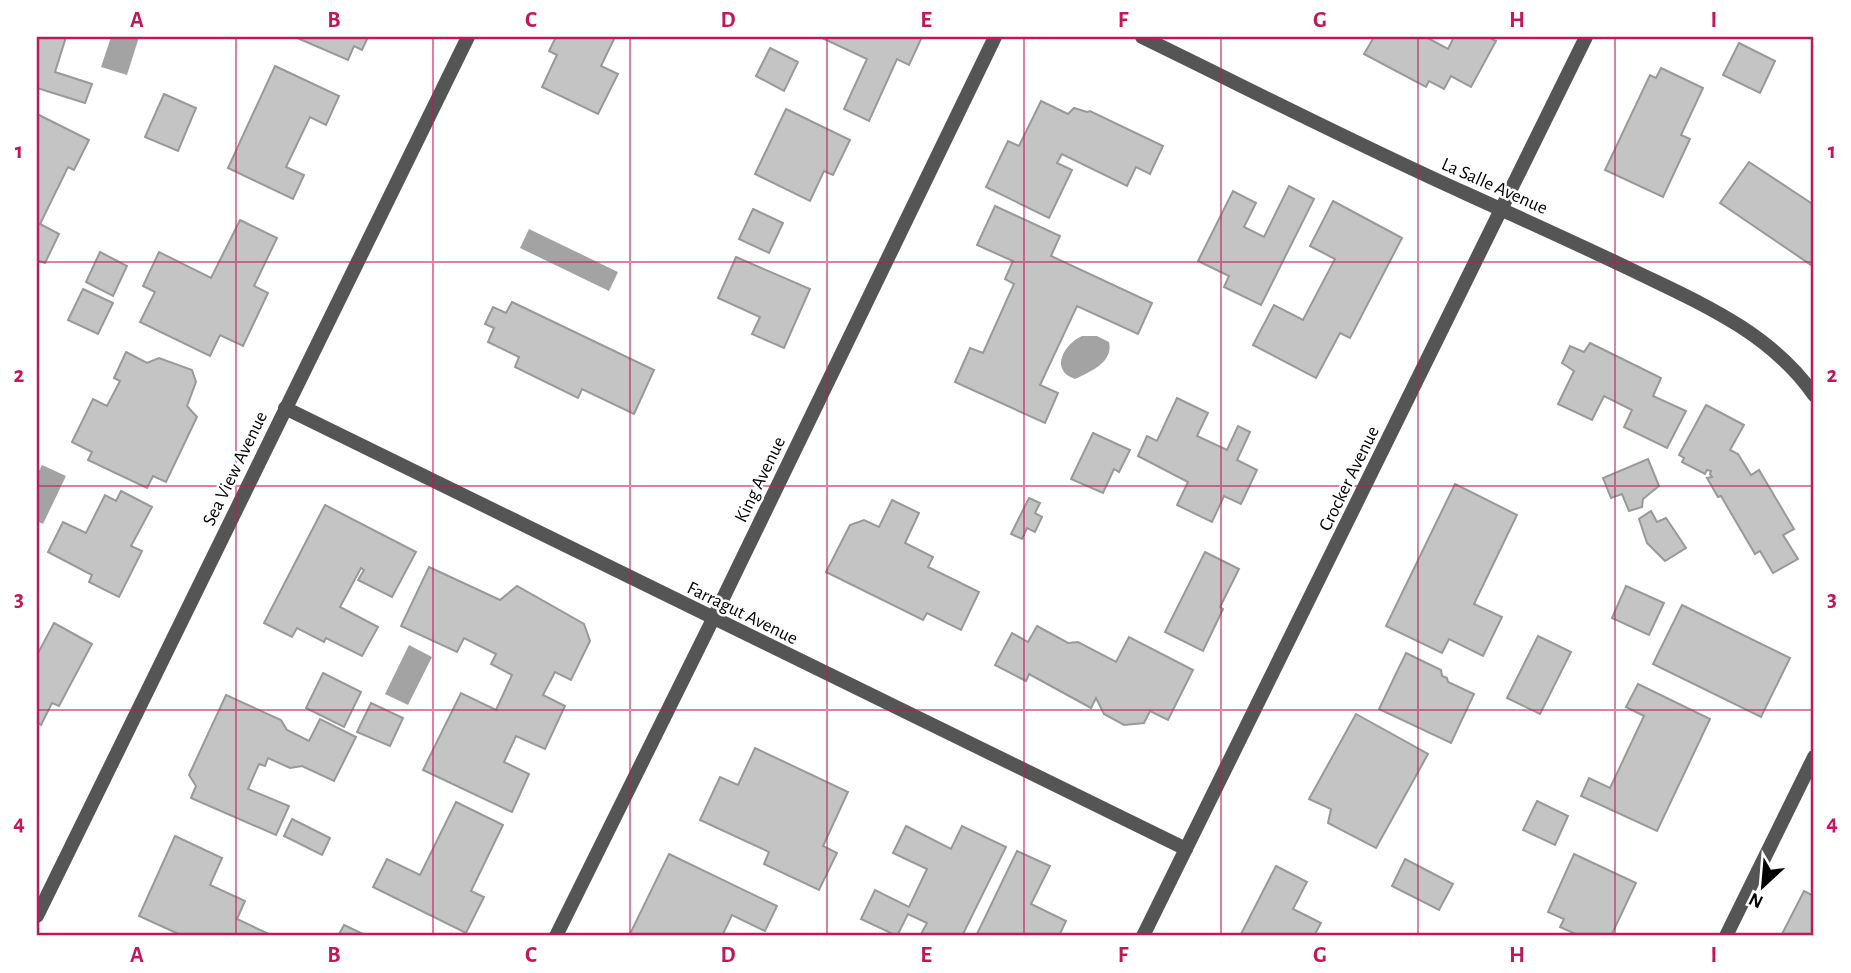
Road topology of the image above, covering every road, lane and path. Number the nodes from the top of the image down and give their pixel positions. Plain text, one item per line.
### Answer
1 (468, 37) edge
2 (995, 37) edge
3 (1142, 37) edge
4 (1586, 37) edge
5 (1502, 209) junction
6 (1814, 395) edge
7 (285, 408) junction
8 (713, 619) junction
9 (1814, 757) edge
10 (1186, 849) junction
11 (37, 916) edge
12 (556, 936) edge
13 (1143, 936) edge
14 (1726, 936) edge

1 - 7 street, Sea View Avenue
2 - 8 street, King Avenue
3 - 5 street, La Salle Avenue
4 - 5 street, Crocker Avenue
5 - 6 street, La Salle Avenue
5 - 10 street, Crocker Avenue
7 - 8 street, Farragut Avenue
7 - 11 street, Sea View Avenue
8 - 10 street, Farragut Avenue
8 - 12 street, King Avenue
9 - 14 street
10 - 13 street, Crocker Avenue

